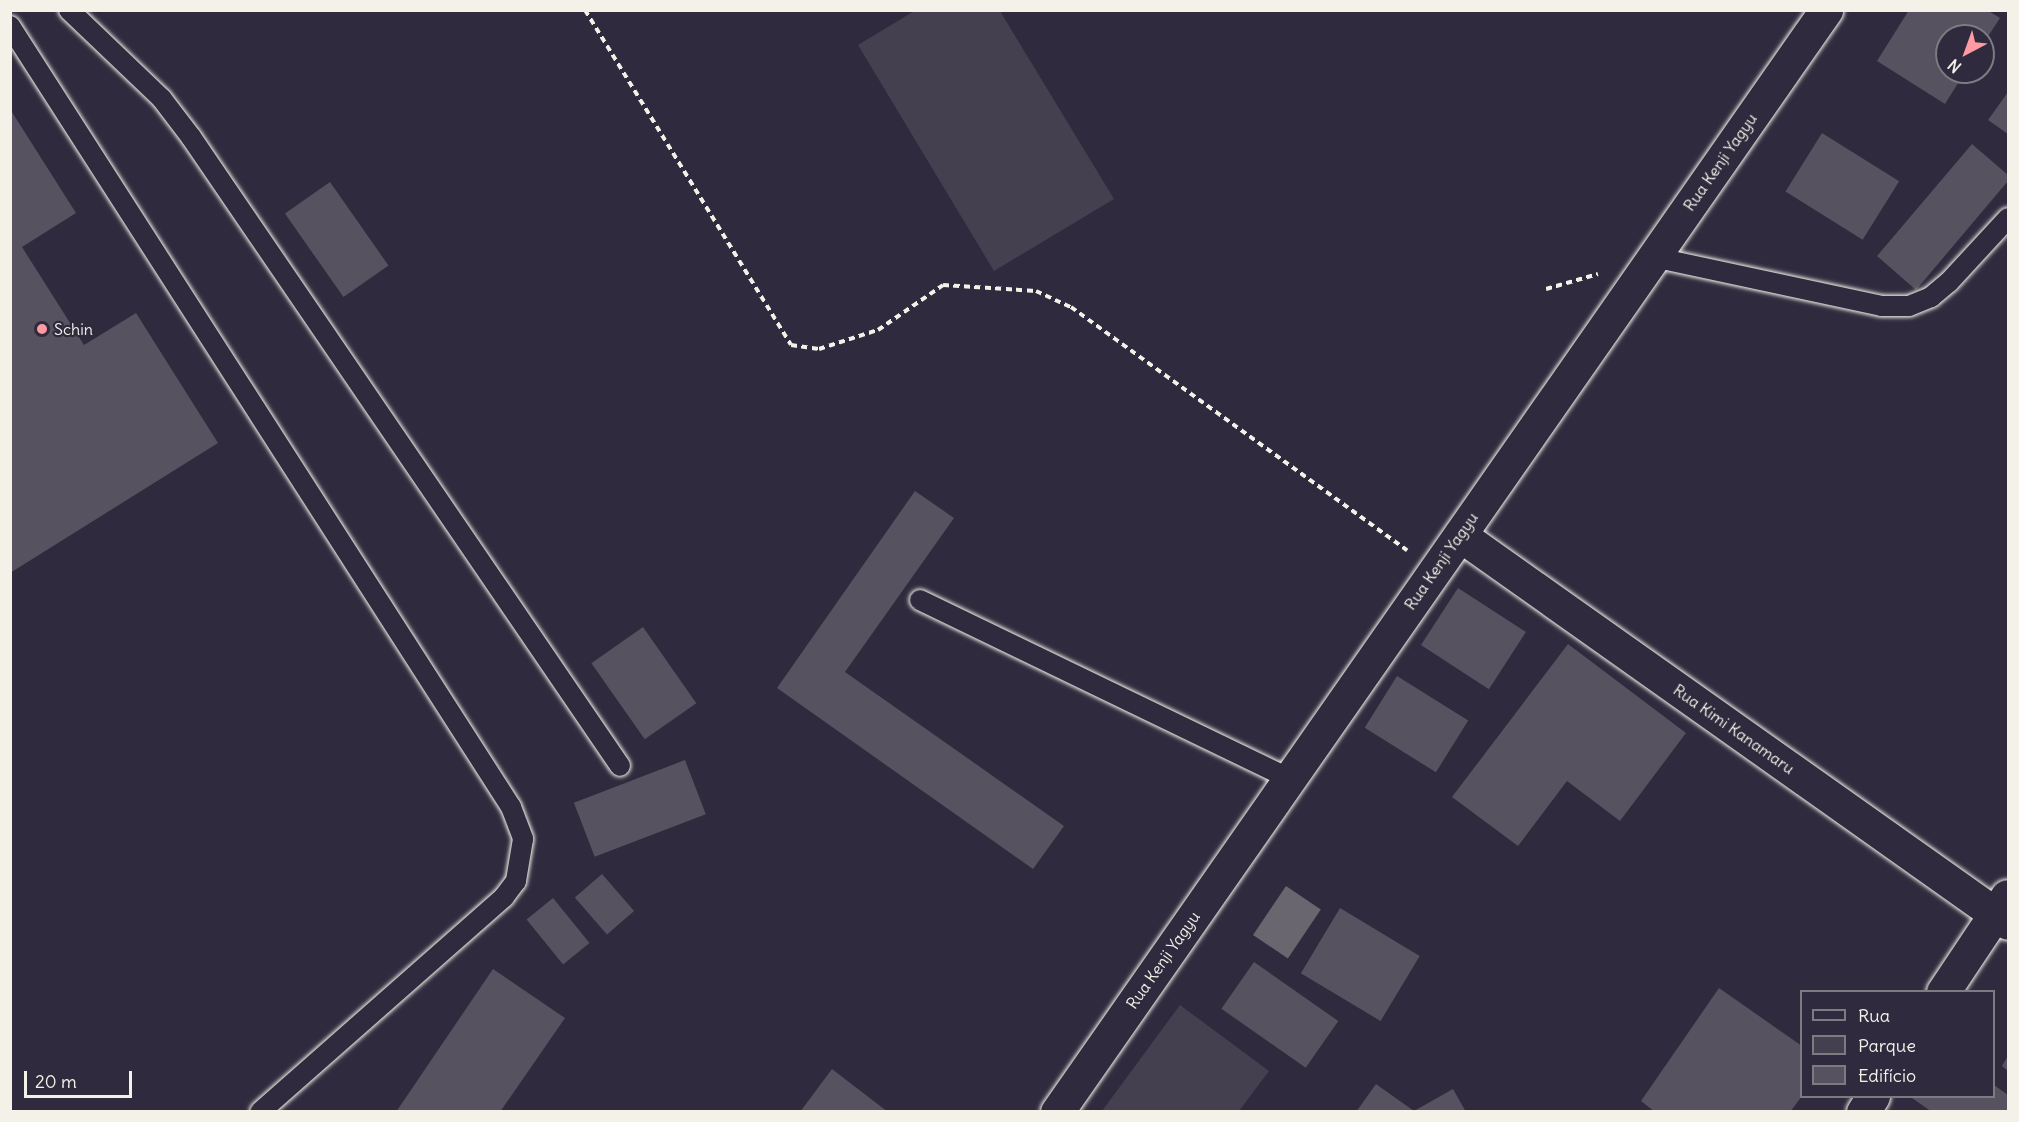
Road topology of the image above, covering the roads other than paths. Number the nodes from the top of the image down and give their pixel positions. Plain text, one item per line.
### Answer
1 (69, 10) edge
2 (1826, 10) edge
3 (10, 26) edge
4 (2008, 218) edge
5 (1653, 257) junction
6 (1460, 535) junction
7 (920, 600) dead end
8 (620, 766) dead end
9 (1290, 779) junction
10 (2004, 910) edge
11 (1944, 990) edge
12 (1873, 1098) edge
13 (260, 1112) edge
14 (1057, 1112) edge
15 (1863, 1112) edge

1 - 8 lane
2 - 5 street, Rua Kenji Yagyu
3 - 13 lane
4 - 5 lane
5 - 6 street, Rua Kenji Yagyu
6 - 9 street, Rua Kenji Yagyu
6 - 10 street, Rua Kimi Kanamaru
7 - 9 lane
9 - 14 street, Rua Kenji Yagyu
10 - 11 street
12 - 15 street

